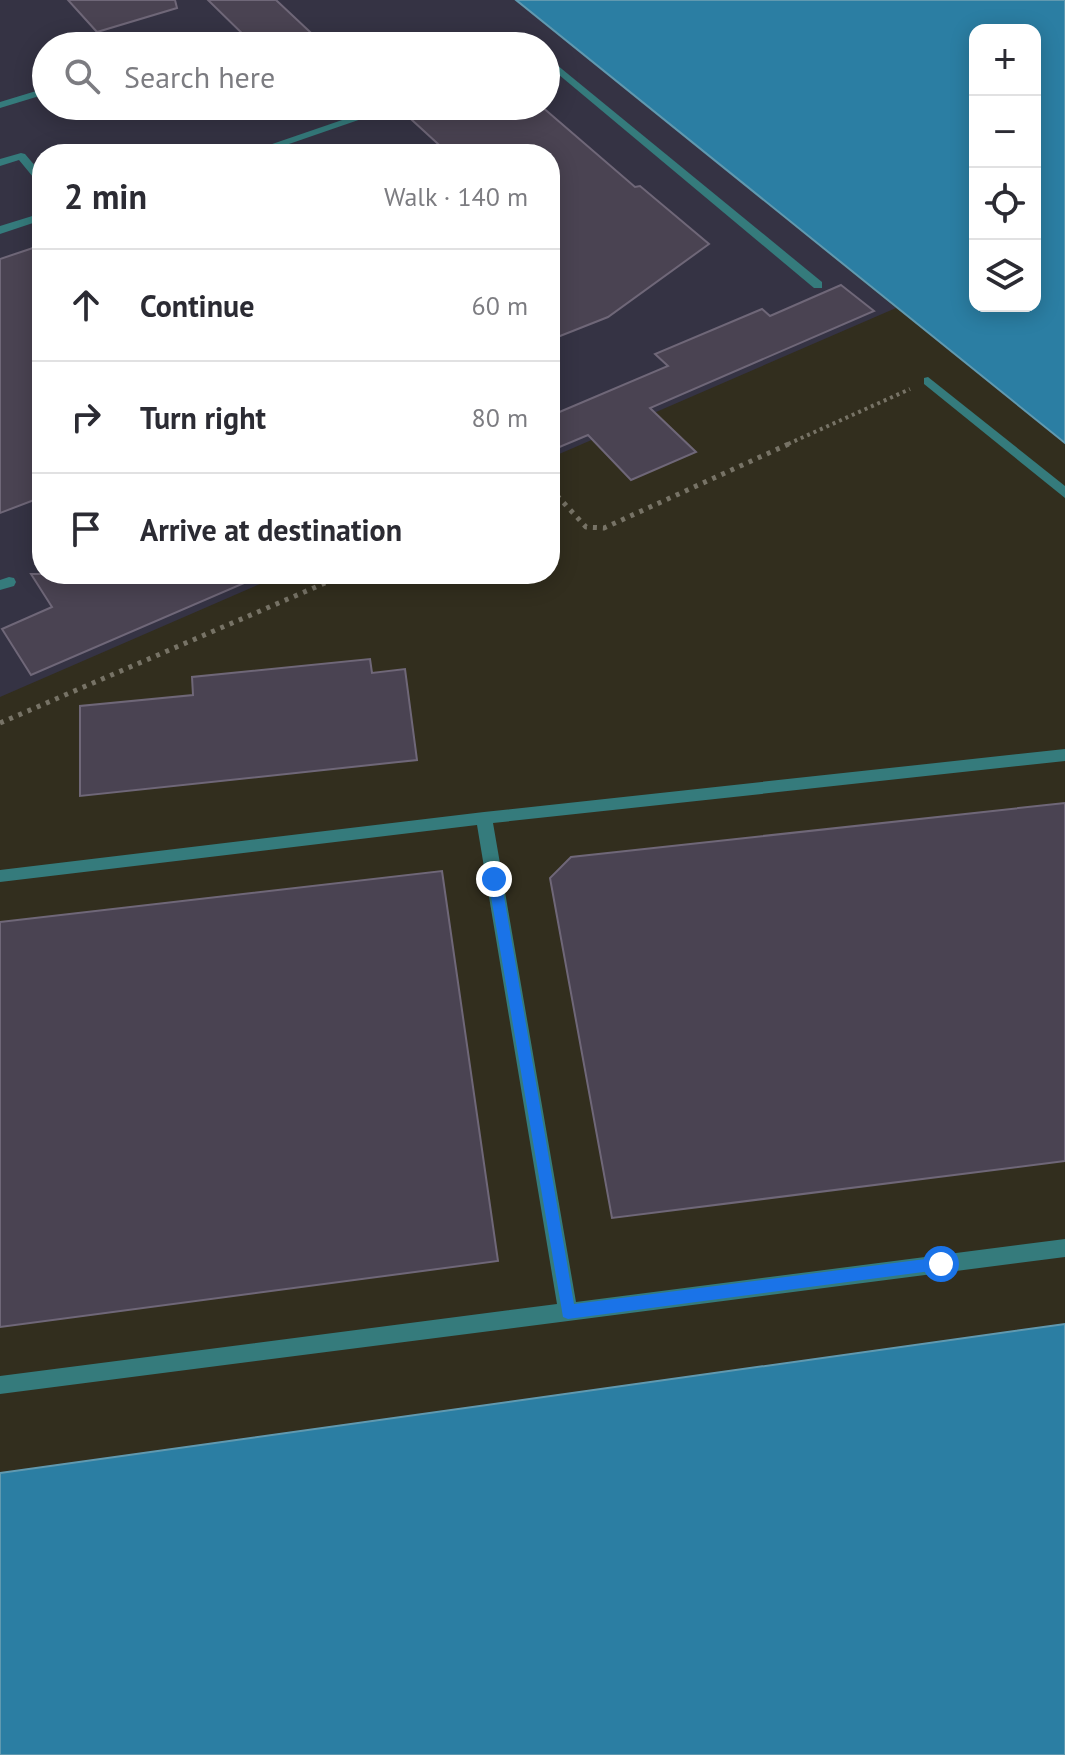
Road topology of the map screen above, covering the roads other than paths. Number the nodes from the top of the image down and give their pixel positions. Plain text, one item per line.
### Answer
1 (560, 71) edge
2 (32, 95) edge
3 (0, 105) edge
4 (352, 120) edge
5 (279, 144) edge
6 (0, 163) edge
7 (32, 169) edge
8 (32, 219) edge
9 (0, 230) edge
10 (818, 285) dead end
11 (928, 381) road end
12 (1065, 493) edge
13 (1065, 755) edge
14 (484, 818) junction
15 (0, 876) edge
16 (1065, 1248) edge
17 (568, 1312) junction
18 (0, 1385) edge

1 - 10 lane
2 - 3 lane
4 - 5 lane
6 - 7 lane
8 - 9 lane
11 - 12 lane
13 - 14 lane
14 - 15 lane
14 - 17 lane
16 - 17 lane
17 - 18 lane

